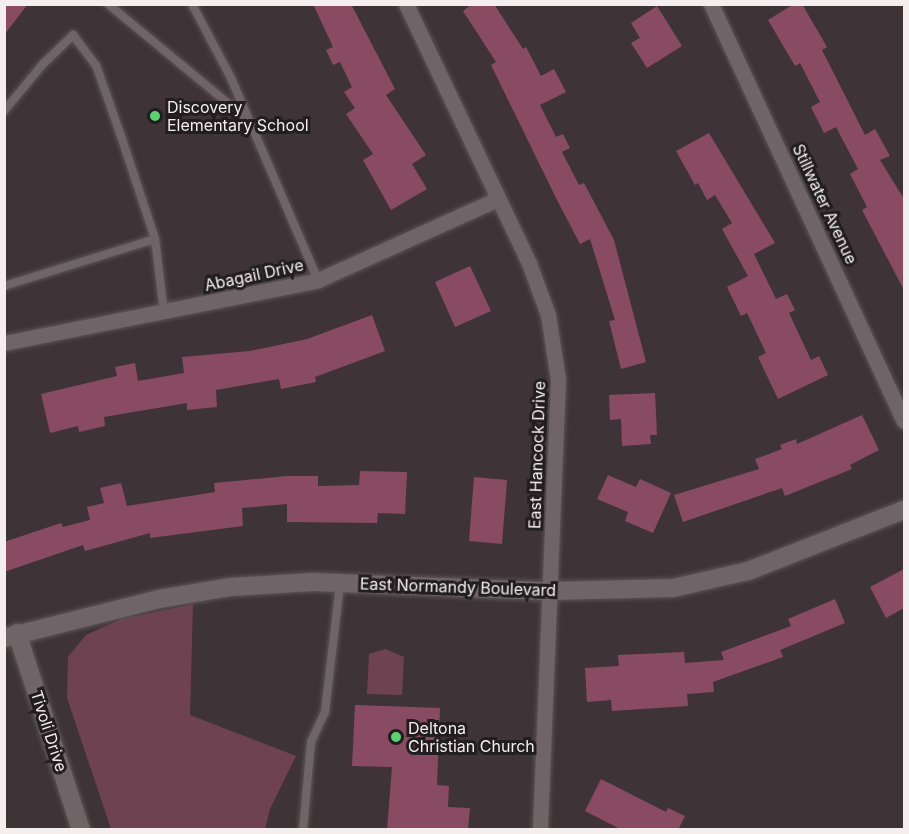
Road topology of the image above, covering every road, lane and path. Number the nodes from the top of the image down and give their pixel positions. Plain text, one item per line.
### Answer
1 (108, 4) edge
2 (192, 4) edge
3 (406, 4) edge
4 (711, 4) edge
5 (4, 111) edge
6 (248, 120) junction
7 (497, 199) junction
8 (155, 239) junction
9 (318, 280) junction
10 (4, 286) edge
11 (164, 312) junction
12 (4, 343) edge
13 (904, 421) edge
14 (904, 510) edge
15 (340, 583) junction
16 (551, 591) junction
17 (11, 635) edge
18 (81, 830) edge
19 (303, 830) edge
20 (540, 830) edge

1 - 6 lane
2 - 6 lane
3 - 7 street, East Hancock Drive
4 - 13 street, Stillwater Avenue
5 - 8 lane
6 - 9 lane
7 - 9 street, Abagail Drive
7 - 16 street, East Hancock Drive
8 - 10 lane
8 - 11 lane
9 - 11 street, Abagail Drive
11 - 12 street, Abagail Drive
14 - 16 street, East Normandy Boulevard
15 - 16 street, East Normandy Boulevard
15 - 17 street, East Normandy Boulevard
15 - 19 lane
16 - 20 street, East Hancock Drive
17 - 18 street, Tivoli Drive

